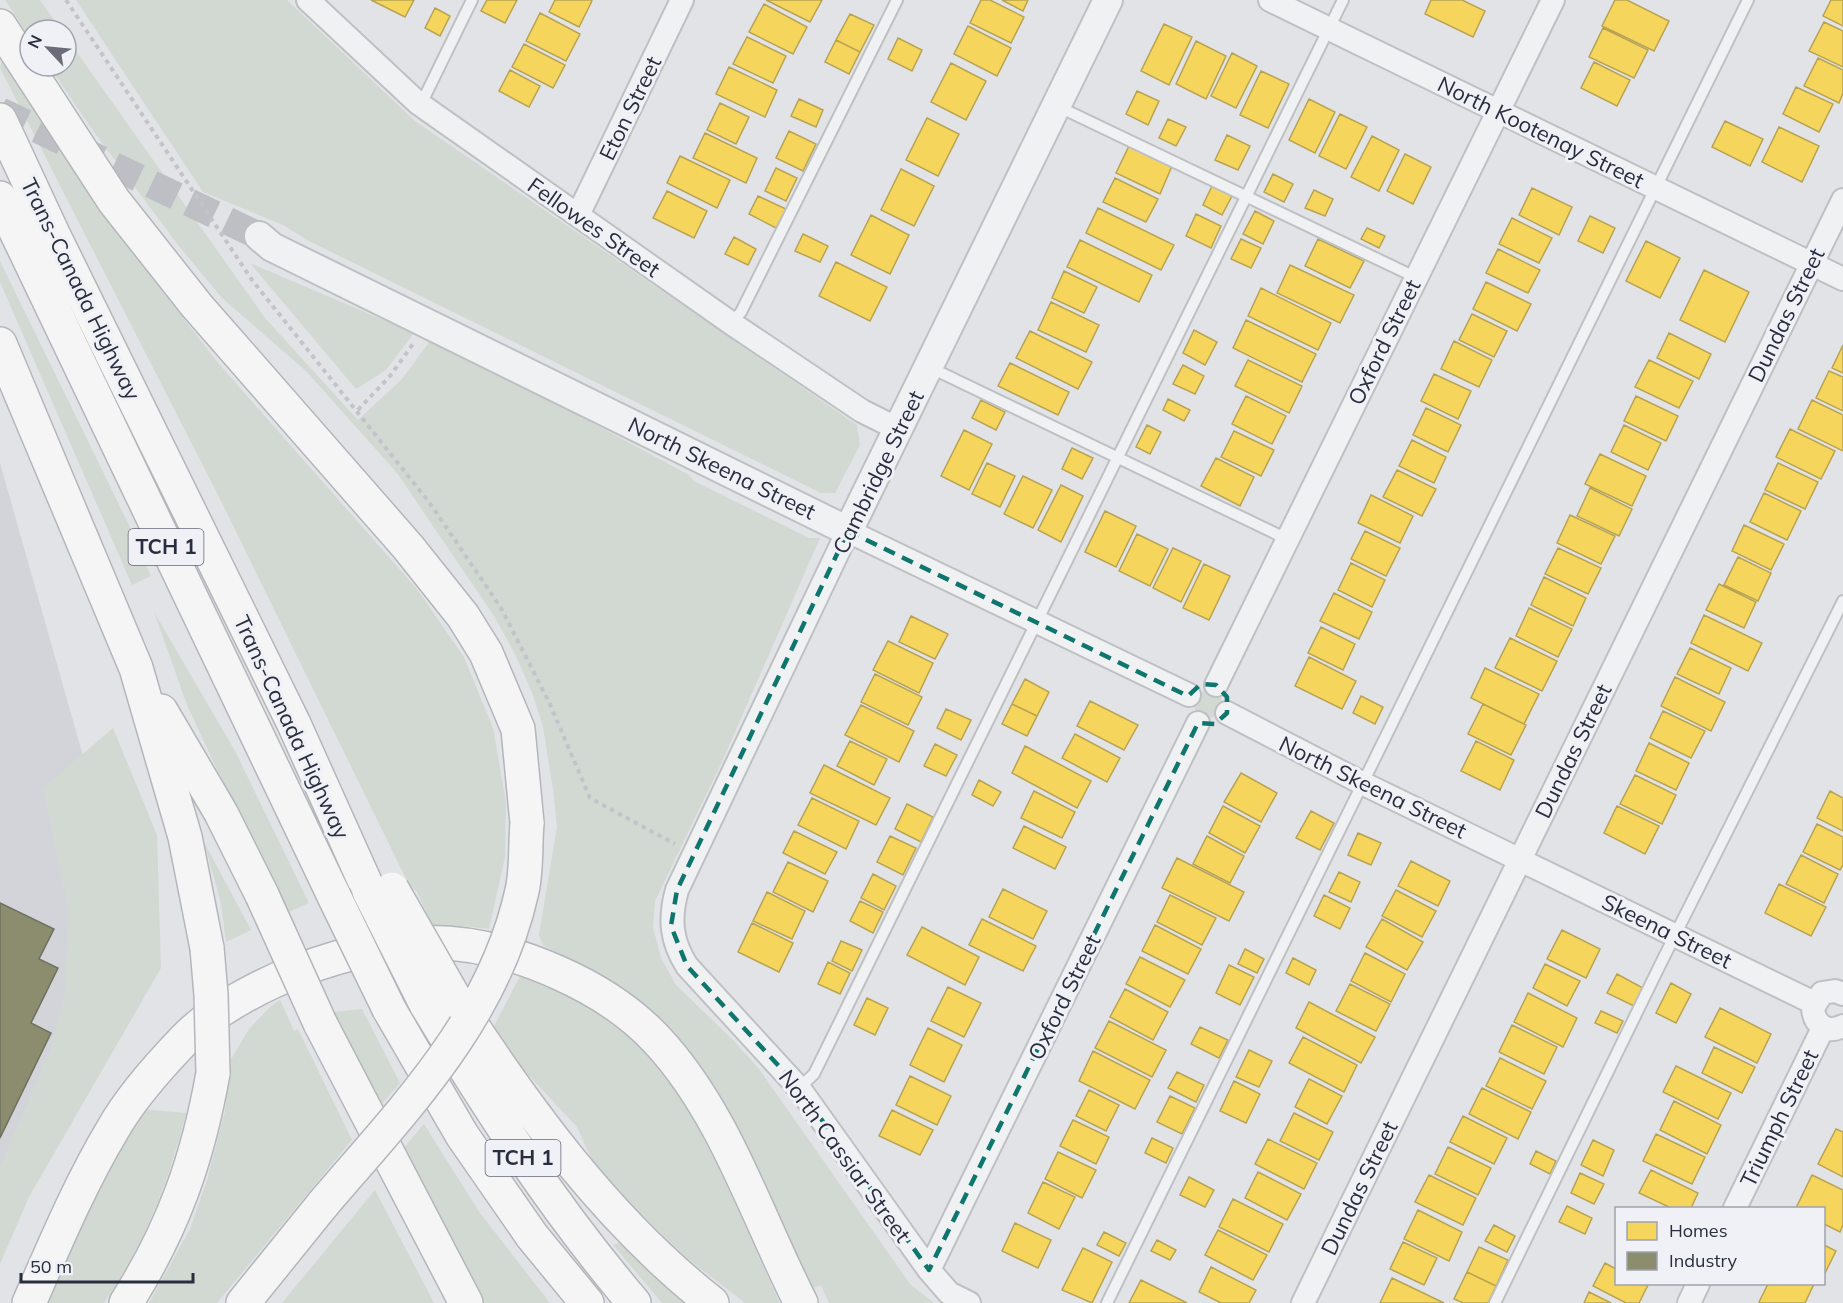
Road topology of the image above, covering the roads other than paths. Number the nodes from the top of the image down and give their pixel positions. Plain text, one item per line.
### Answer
1 (308, 0) edge
2 (472, 0) edge
3 (682, 0) edge
4 (897, 0) edge
5 (1108, 0) edge
6 (1270, 0) edge
7 (1343, 0) edge
8 (1553, 0) edge
9 (1748, 0) edge
10 (0, 26) edge
11 (1329, 28) junction
12 (418, 103) junction
13 (1057, 105) junction
14 (1498, 111) junction
15 (0, 120) edge
16 (1657, 188) junction
17 (1246, 196) junction
18 (0, 198) edge
19 (1843, 200) edge
20 (578, 215) junction
21 (259, 236) tunnel mouth
22 (1811, 264) junction
23 (1415, 277) junction
24 (1843, 279) edge
25 (731, 323) junction
26 (0, 344) edge
27 (929, 367) junction
28 (898, 429) junction
29 (1118, 458) junction
30 (848, 531) junction
31 (1287, 539) junction
32 (1843, 601) edge
33 (1038, 622) junction
34 (136, 668) junction
35 (1216, 685) junction
36 (1189, 695) junction
37 (1227, 713) junction
38 (1198, 723) junction
39 (1364, 784) junction
40 (1520, 860) junction
41 (1676, 936) junction
42 (678, 950) joint
43 (1842, 991) edge
44 (441, 1002) junction
45 (1814, 1003) junction
46 (1833, 1027) edge
47 (799, 1088) junction
48 (1736, 1207) edge
49 (929, 1270) junction
50 (1698, 1285) edge
51 (29, 1303) edge
52 (126, 1303) edge
53 (243, 1303) edge
54 (466, 1303) edge
55 (587, 1303) edge
56 (634, 1303) edge
57 (712, 1303) edge
58 (801, 1303) edge
59 (969, 1303) edge
60 (1107, 1303) edge
61 (1303, 1303) edge
62 (1496, 1303) edge
63 (1689, 1303) edge

1 - 12 street, Fellowes Street
2 - 12 lane
3 - 20 street, Eton Street
4 - 25 lane
5 - 13 street, Cambridge Street
6 - 11 street, North Kootenay Street
7 - 11 lane
8 - 14 street, Oxford Street
9 - 16 lane
10 - 53 highway, bridge
11 - 14 street, North Kootenay Street
11 - 17 lane
12 - 20 street, Fellowes Street
13 - 17 lane
13 - 27 street, Cambridge Street
14 - 16 street, North Kootenay Street
14 - 23 street, Oxford Street
15 - 44 highway, Trans-Canada Highway / TCH 1, bridge
16 - 22 street, North Kootenay Street
16 - 39 lane
17 - 23 lane
17 - 29 lane
18 - 55 highway, Trans-Canada Highway / TCH 1, bridge
19 - 22 street, Dundas Street
20 - 25 street, Fellowes Street
21 - 30 street, North Skeena Street
22 - 24 street, North Kootenay Street
22 - 40 street, Dundas Street
23 - 31 street, Oxford Street
25 - 28 street, Fellowes Street
26 - 34 highway
27 - 28 street, Cambridge Street
27 - 29 lane
28 - 30 street, Cambridge Street
29 - 31 lane
29 - 33 lane
30 - 33 street, North Skeena Street
30 - 42 street, Cambridge Street
31 - 35 street, Oxford Street
32 - 41 lane
33 - 36 street, North Skeena Street
33 - 47 lane
34 - 52 highway, bridge
34 - 54 highway, bridge
35 - 36 street
35 - 37 street
36 - 38 street
37 - 38 street
37 - 39 street, North Skeena Street
38 - 49 street, Oxford Street
39 - 40 street, North Skeena Street
39 - 60 lane
40 - 41 street, Skeena Street
40 - 61 street, Dundas Street
41 - 45 street, Skeena Street
41 - 62 lane
42 - 47 street, North Cassiar Street
43 - 45 street
44 - 56 highway, Trans-Canada Highway / TCH 1
44 - 57 highway
45 - 46 street
46 - 48 street, Triumph Street
47 - 49 street, North Cassiar Street
49 - 59 street, North Cassiar Street
50 - 63 street
51 - 58 highway

